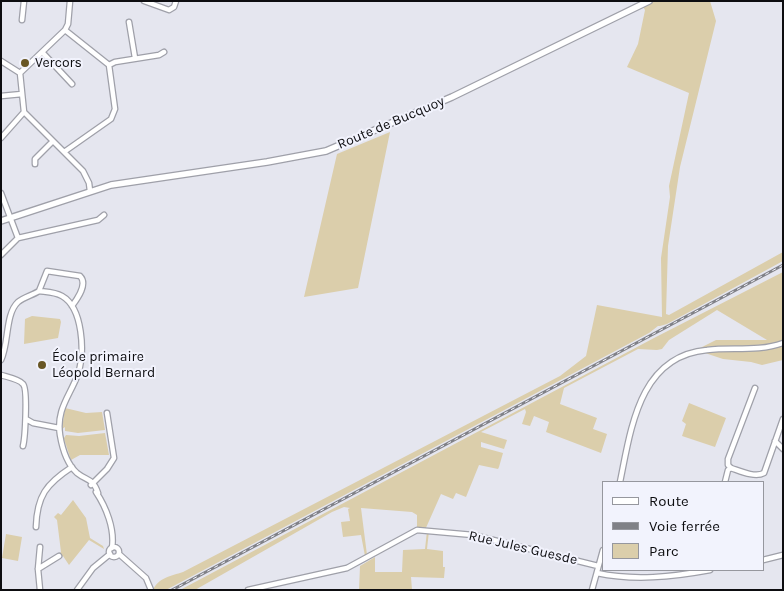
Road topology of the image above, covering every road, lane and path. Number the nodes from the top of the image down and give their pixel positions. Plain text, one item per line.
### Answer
1 (24, 1) edge
2 (70, 1) edge
3 (144, 1) edge
4 (176, 1) edge
5 (649, 1) edge
6 (22, 20) dead end
7 (129, 22) dead end
8 (66, 30) junction
9 (42, 52) junction
10 (164, 52) dead end
11 (135, 58) junction
12 (1, 61) edge
13 (109, 65) junction
14 (20, 73) junction
15 (72, 84) dead end
16 (22, 94) junction
17 (1, 96) edge
18 (24, 112) junction
19 (1, 138) edge
20 (53, 141) junction
21 (64, 152) junction
22 (35, 164) dead end
23 (90, 191) junction
24 (1, 192) edge
25 (104, 216) dead end
26 (10, 218) junction
27 (1, 221) edge
28 (18, 238) junction
29 (1, 255) edge
30 (40, 291) junction
31 (72, 306) junction
32 (783, 343) edge
33 (1, 360) edge
34 (1, 375) edge
35 (755, 388) dead end
36 (108, 413) dead end
37 (26, 419) junction
38 (783, 419) edge
39 (59, 428) junction
40 (775, 441) junction
41 (22, 446) dead end
42 (783, 449) edge
43 (72, 467) junction
44 (730, 468) junction
45 (620, 481) edge
46 (725, 481) edge
47 (93, 484) junction
48 (36, 527) dead end
49 (40, 547) dead end
50 (112, 548) junction
51 (602, 553) edge
52 (110, 554) junction
53 (119, 554) junction
54 (783, 555) edge
55 (59, 556) dead end
56 (764, 560) edge
57 (598, 566) junction
58 (38, 568) junction
59 (704, 571) edge
60 (597, 573) junction
61 (40, 590) edge
62 (77, 590) edge
63 (151, 590) edge
64 (248, 590) edge
65 (592, 590) edge

1 - 6 street
2 - 8 street
3 - 4 street
5 - 23 main road, Route de Bucquoy
7 - 11 street
8 - 9 street
8 - 13 street
9 - 14 street
9 - 15 street
10 - 11 street
11 - 13 street
12 - 14 street
13 - 21 street
14 - 16 street
16 - 17 street
16 - 18 street
18 - 19 street
18 - 20 street
20 - 21 street
20 - 22 street
21 - 23 street
23 - 26 main road, Route de Bucquoy
24 - 26 street
25 - 28 street
26 - 27 main road, Route de Bucquoy
26 - 28 street
28 - 29 street
30 - 31 street
30 - 31 street
30 - 33 street
31 - 39 street
32 - 45 street
34 - 37 street
35 - 44 street
36 - 47 street
37 - 39 street
37 - 41 street
38 - 40 street
39 - 43 street
40 - 42 street
40 - 44 street
43 - 47 street
43 - 48 street
44 - 46 street
47 - 50 street
49 - 58 street
50 - 52 street
50 - 53 street
51 - 57 street
52 - 53 street
52 - 62 street
53 - 63 street
54 - 56 street
55 - 58 street
57 - 60 street
57 - 64 street, Rue Jules Guesde
58 - 61 street
59 - 60 street
60 - 65 street

